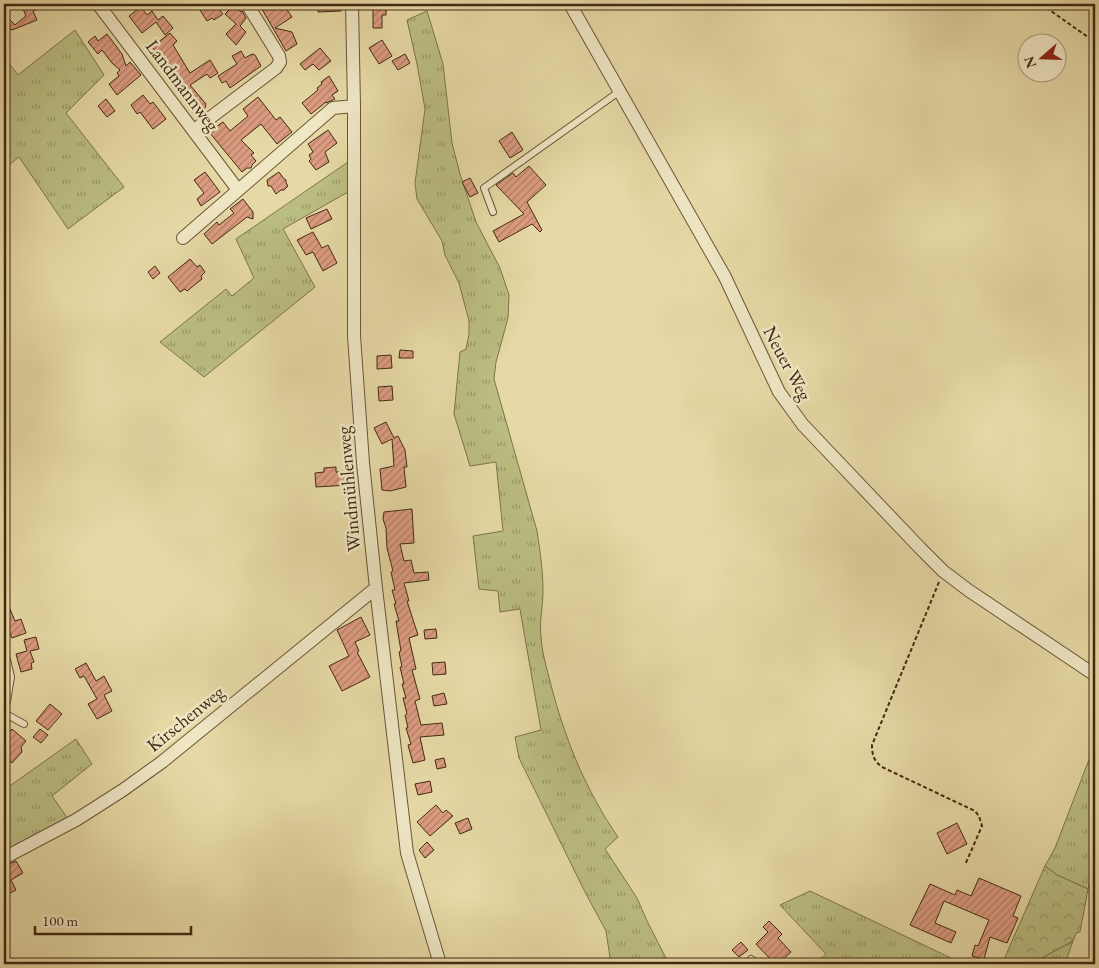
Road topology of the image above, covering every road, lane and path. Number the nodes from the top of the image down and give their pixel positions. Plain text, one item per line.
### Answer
1 (98, 4) edge
2 (247, 4) edge
3 (352, 4) edge
4 (1041, 4) edge
5 (572, 8) edge
6 (1095, 42) edge
7 (620, 91) junction
8 (354, 106) junction
9 (194, 130) junction
10 (238, 190) junction
11 (493, 212) dead end
12 (183, 238) dead end
13 (943, 570) junction
14 (376, 588) junction
15 (4, 660) edge
16 (1095, 675) edge
17 (4, 701) edge
18 (4, 713) edge
19 (24, 724) dead end
20 (4, 858) edge
21 (965, 865) dead end
22 (751, 959) dead end
23 (440, 964) edge
24 (758, 964) edge

1 - 9 street, Landmannweg
2 - 9 street
3 - 8 street, Windmühlenweg
4 - 6 path
5 - 7 street, Neuer Weg
7 - 11 lane
7 - 13 street, Neuer Weg
8 - 10 street
8 - 14 street, Windmühlenweg
9 - 10 street, Landmannweg
10 - 12 street
13 - 16 street, Neuer Weg
13 - 21 path
14 - 20 street, Kirschenweg
14 - 23 street, Windmühlenweg
15 - 17 street
18 - 19 lane
22 - 24 lane

